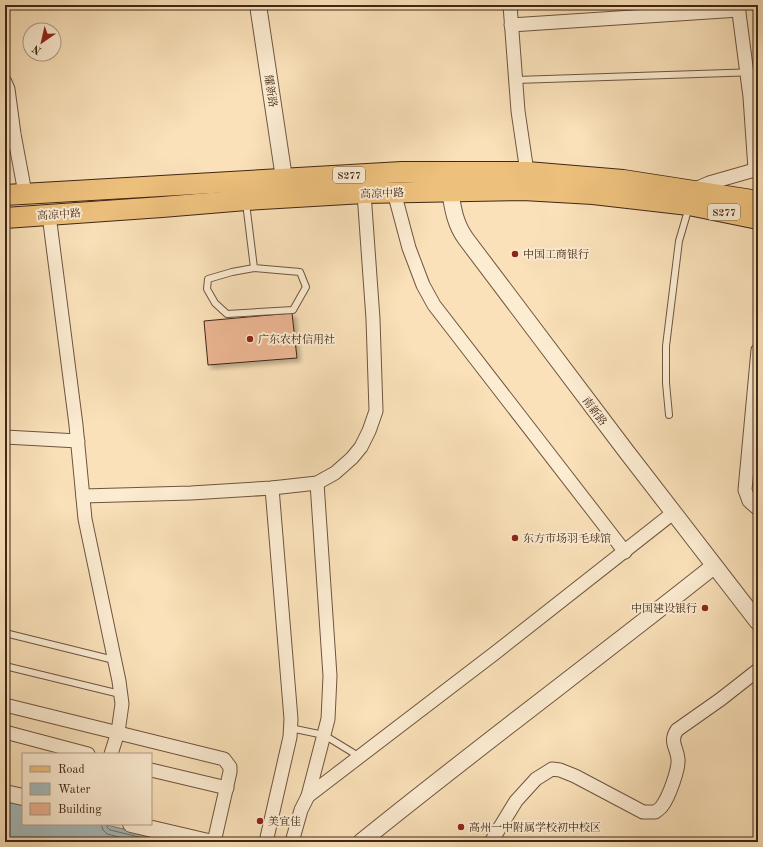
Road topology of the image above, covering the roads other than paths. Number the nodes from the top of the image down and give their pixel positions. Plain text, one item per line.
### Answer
1 (258, 5) edge
2 (510, 5) edge
3 (738, 8) edge
4 (511, 24) junction
5 (753, 72) edge
6 (516, 80) junction
7 (5, 82) edge
8 (756, 169) edge
9 (527, 172) junction
10 (284, 178) junction
11 (450, 191) junction
12 (394, 192) junction
13 (25, 193) junction
14 (364, 193) junction
15 (5, 195) edge
16 (691, 197) junction
17 (246, 200) junction
18 (758, 201) edge
19 (49, 215) junction
20 (5, 218) edge
21 (758, 219) edge
22 (254, 268) junction
23 (758, 350) edge
24 (669, 415) dead end
25 (5, 437) edge
26 (78, 441) junction
27 (317, 482) junction
28 (272, 488) junction
29 (83, 496) junction
30 (758, 509) edge
31 (673, 513) junction
32 (625, 552) junction
33 (714, 566) junction
34 (758, 622) edge
35 (5, 633) edge
36 (114, 660) junction
37 (5, 666) edge
38 (758, 670) edge
39 (120, 694) junction
40 (5, 705) edge
41 (290, 728) junction
42 (5, 732) edge
43 (118, 732) junction
44 (324, 735) junction
45 (84, 753) edge
46 (111, 753) edge
47 (360, 757) junction
48 (152, 770) edge
49 (227, 788) junction
50 (5, 793) edge
51 (308, 796) junction
52 (22, 797) edge
53 (134, 825) edge
54 (208, 842) edge
55 (214, 842) edge
56 (266, 842) edge
57 (292, 842) edge
58 (361, 842) edge
59 (491, 842) edge

1 - 10 street, 耀新路
2 - 4 street
3 - 4 street
3 - 5 street
4 - 6 street
5 - 6 lane
5 - 8 street
6 - 9 street
7 - 13 street
8 - 16 street
9 - 10 main road, 高凉中路 / S277
9 - 16 main road, 高凉中路 / S277
10 - 13 main road, 高凉中路 / S277
11 - 12 main road, 高凉中路 / S277
11 - 16 main road, 高凉中路 / S277
11 - 31 street, 南新路
12 - 14 main road, 高凉中路 / S277
12 - 32 street
13 - 15 main road, 高凉中路 / S277
14 - 17 main road, 高凉中路 / S277
14 - 27 street
16 - 18 main road, 高凉中路 / S277
16 - 21 main road, 高凉中路 / S277
16 - 24 lane
17 - 19 main road, 高凉中路 / S277
17 - 22 lane
19 - 20 main road, 高凉中路 / S277
19 - 26 street
22 - 22 lane
23 - 30 street
25 - 26 street
26 - 29 street
27 - 28 street
27 - 44 street
28 - 29 street
28 - 41 street
29 - 36 street
31 - 32 street
31 - 33 street, 南新路
32 - 47 street
33 - 34 street, 南新路
33 - 58 street
35 - 36 lane
36 - 39 street
37 - 39 lane
38 - 59 street
39 - 43 street
40 - 43 street
41 - 44 lane
41 - 56 street
42 - 45 street
43 - 46 street
43 - 49 street
44 - 47 lane
44 - 51 street
47 - 51 street
48 - 49 street
49 - 55 street
50 - 52 street
51 - 57 street
53 - 54 street

